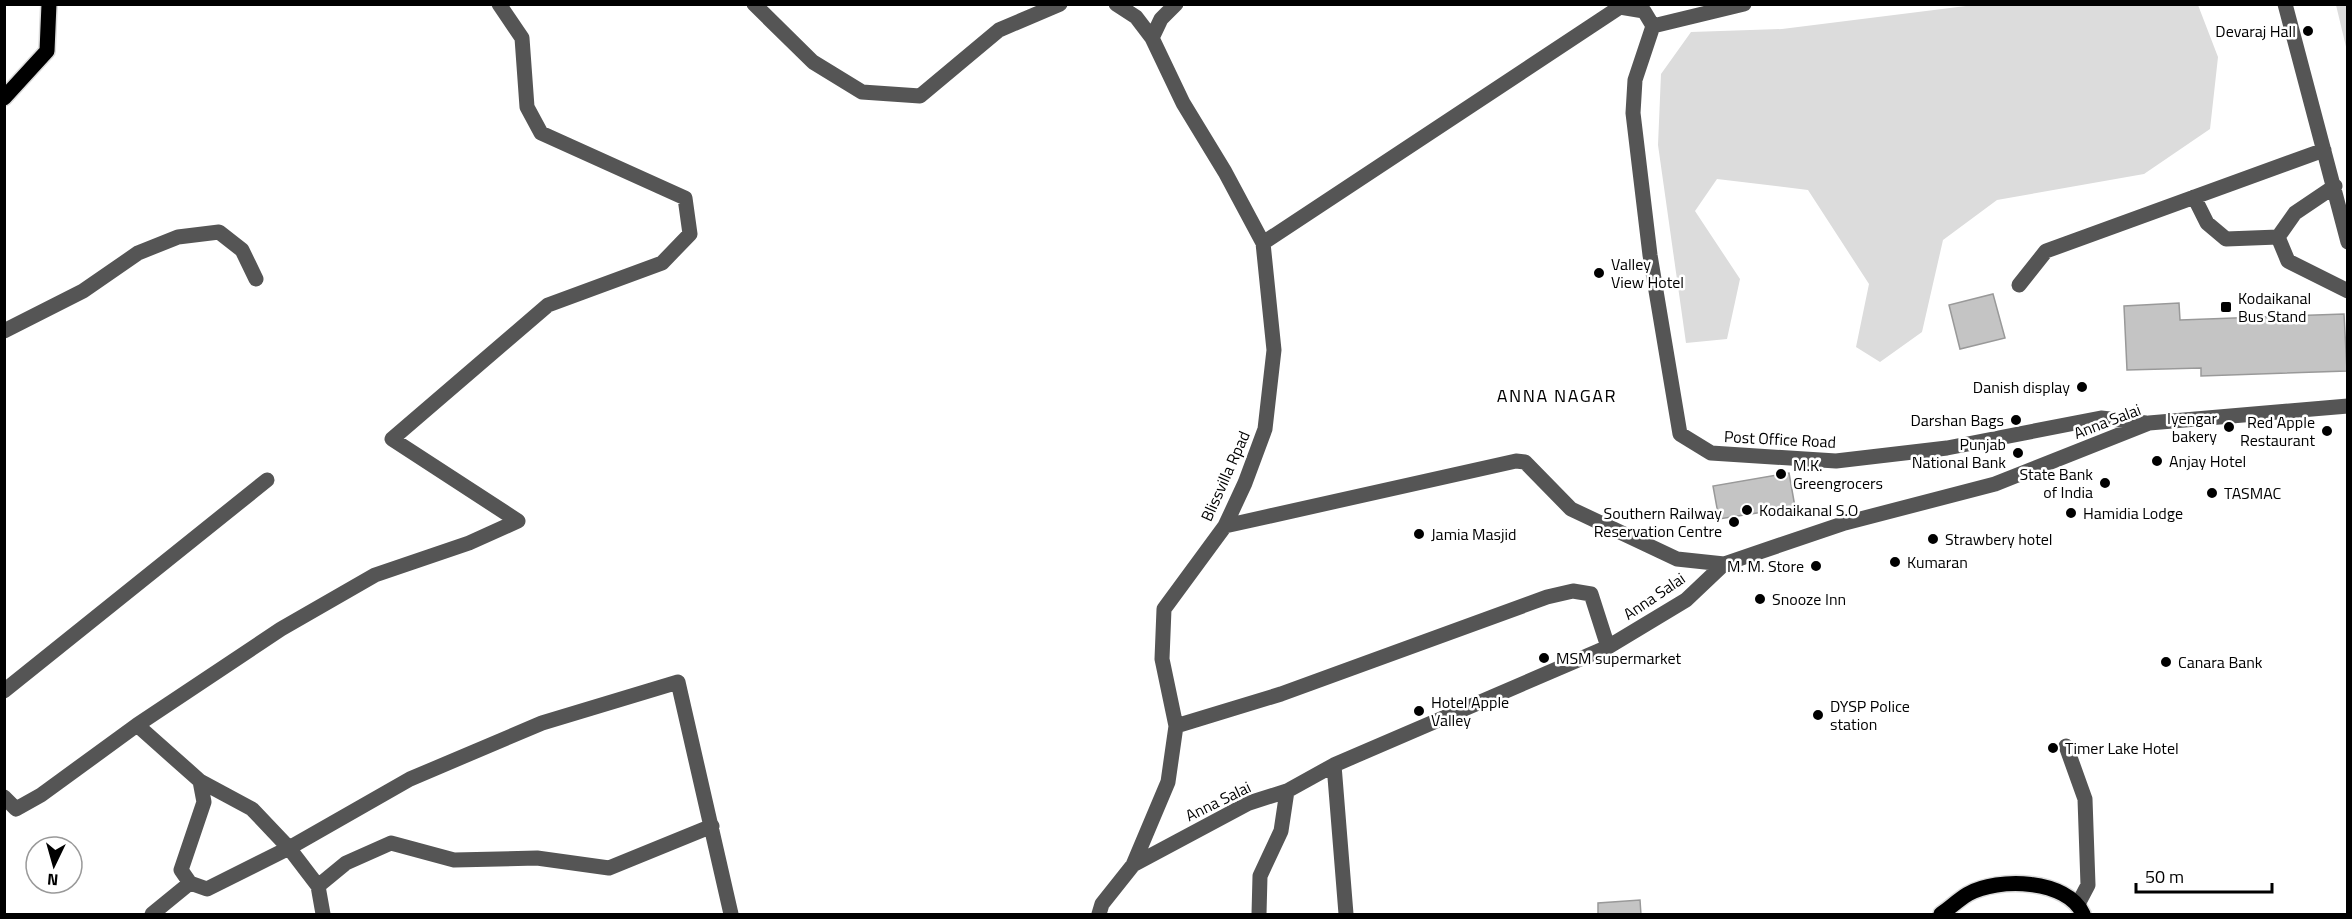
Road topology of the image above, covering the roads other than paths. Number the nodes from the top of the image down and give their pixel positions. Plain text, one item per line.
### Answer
1 (49, 4) edge
2 (499, 4) edge
3 (754, 4) edge
4 (1060, 4) edge
5 (1116, 4) edge
6 (1176, 4) edge
7 (1744, 4) edge
8 (2285, 4) edge
9 (1720, 7) edge
10 (1653, 26) junction
11 (1152, 38) junction
12 (4, 98) edge
13 (2324, 150) junction
14 (2335, 186) junction
15 (2194, 197) junction
16 (2278, 237) junction
17 (2348, 242) edge
18 (1263, 243) junction
19 (256, 279) dead end
20 (2019, 285) dead end
21 (2348, 291) edge
22 (4, 331) edge
23 (2348, 406) edge
24 (2149, 423) junction
25 (267, 480) dead end
26 (1225, 526) junction
27 (1724, 564) junction
28 (1608, 647) junction
29 (4, 691) edge
30 (137, 725) junction
31 (1176, 726) junction
32 (2066, 746) dead end
33 (1334, 765) junction
34 (200, 781) junction
35 (1287, 791) junction
36 (4, 797) edge
37 (10, 813) edge
38 (712, 826) junction
39 (290, 848) junction
40 (1133, 865) junction
41 (190, 883) junction
42 (318, 886) junction
43 (2080, 909) edge
44 (152, 915) edge
45 (323, 915) edge
46 (731, 915) edge
47 (1099, 915) edge
48 (1259, 915) edge
49 (1346, 915) edge
50 (1941, 915) edge

1 - 12 main road
2 - 30 street
3 - 4 street
5 - 11 street, Blissvilla Rpad
6 - 11 street
7 - 9 street
8 - 13 street
9 - 10 street
10 - 18 street
10 - 24 street, Post Office Road
11 - 18 street, Blissvilla Rpad
13 - 14 street
13 - 15 street
14 - 16 street
14 - 17 street
15 - 16 street
15 - 20 street
16 - 21 street
18 - 26 street, Blissvilla Rpad
19 - 22 street
23 - 24 street, Anna Salai
24 - 27 street, Anna Salai
25 - 29 street
26 - 27 street
26 - 31 street, Blissvilla Rpad
27 - 28 street, Anna Salai
28 - 31 street
28 - 33 street, Anna Salai
30 - 34 street
30 - 37 street
31 - 40 street, Blissvilla Rpad
32 - 43 street
33 - 35 street, Anna Salai
33 - 49 street
34 - 39 street
34 - 41 street
35 - 40 street, Anna Salai
35 - 48 street
36 - 37 street
38 - 39 street
38 - 42 street
38 - 46 street
39 - 41 street
39 - 42 street
40 - 47 street, Anna Salai
41 - 44 street
42 - 45 street
43 - 50 main road

